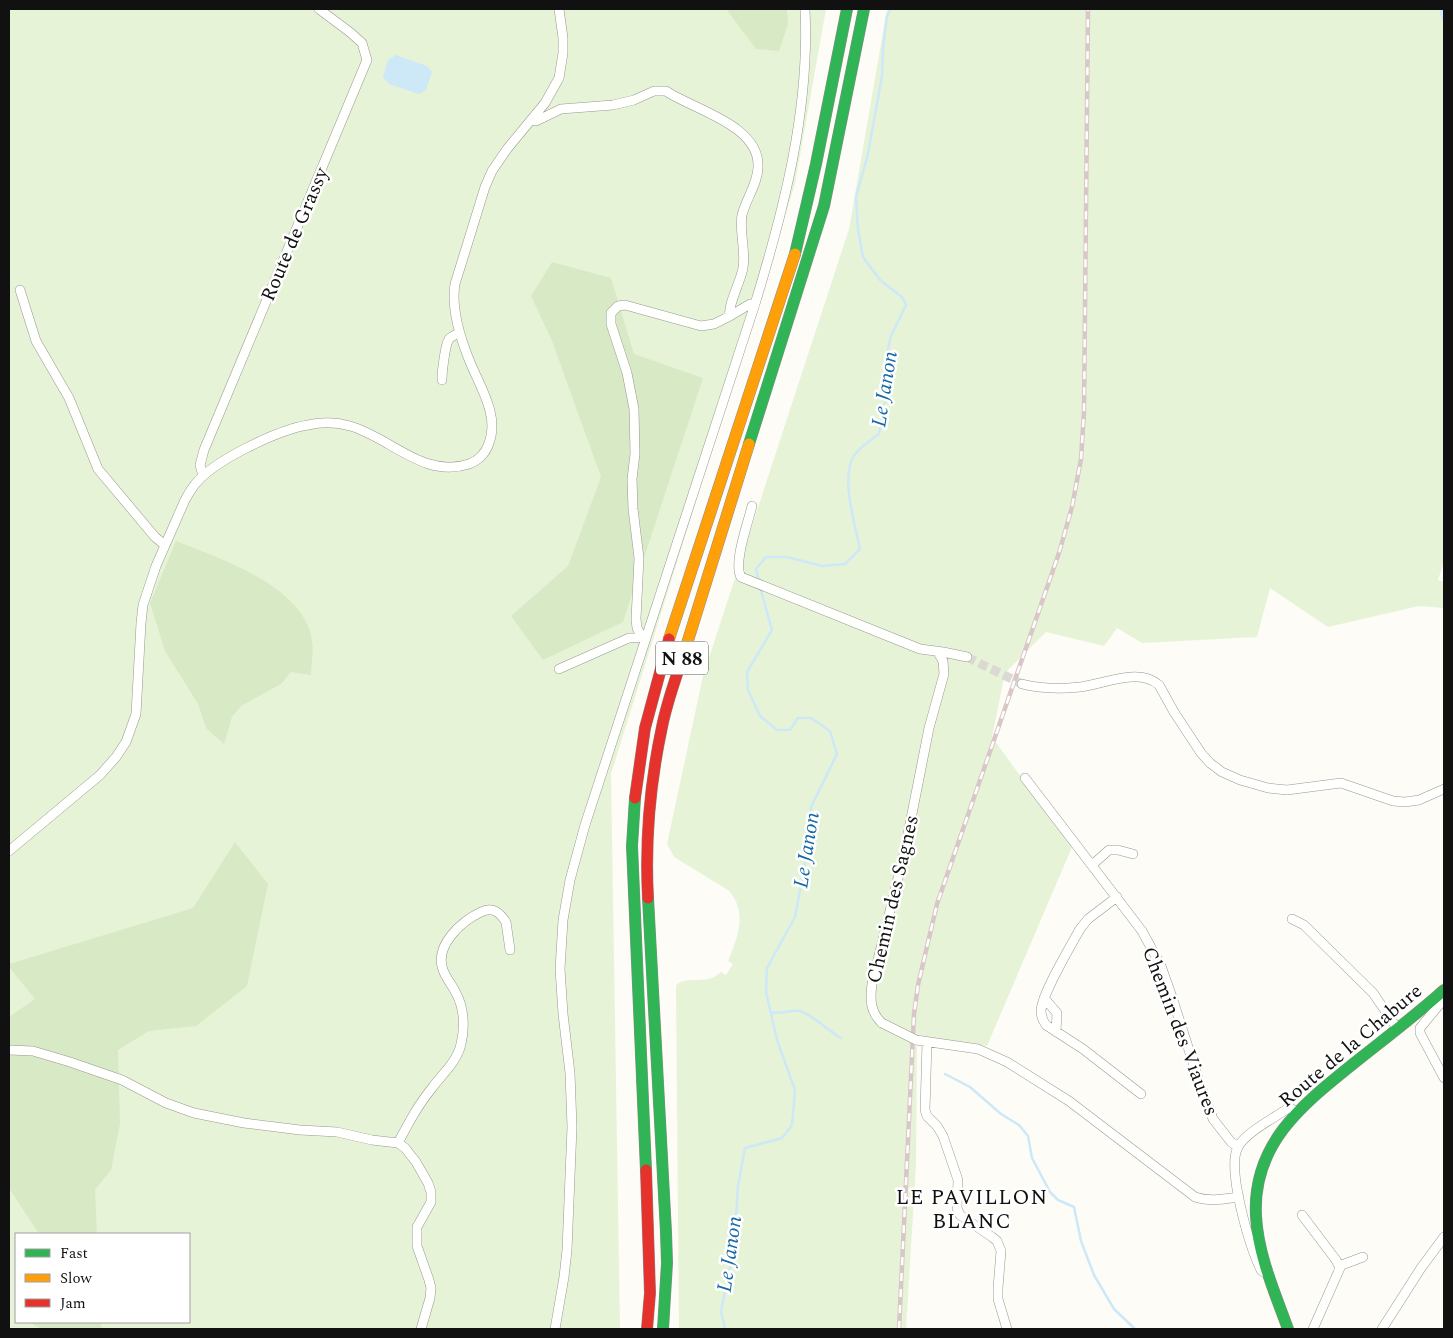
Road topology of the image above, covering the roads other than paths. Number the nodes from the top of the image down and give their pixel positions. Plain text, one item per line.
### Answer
1 (319, 9) edge
2 (559, 9) edge
3 (805, 9) edge
4 (847, 9) edge
5 (864, 9) edge
6 (532, 120) junction
7 (20, 290) dead end
8 (755, 304) junction
9 (730, 316) junction
10 (460, 333) junction
11 (442, 380) dead end
12 (202, 476) junction
13 (752, 506) dead end
14 (165, 545) junction
15 (644, 637) junction
16 (937, 651) junction
17 (967, 657) tunnel mouth
18 (559, 669) dead end
19 (1022, 684) tunnel mouth
20 (1025, 778) dead end
21 (1444, 789) edge
22 (9, 851) edge
23 (1133, 854) dead end
24 (1092, 864) junction
25 (1117, 897) junction
26 (1292, 919) dead end
27 (510, 950) dead end
28 (1444, 995) edge
29 (1044, 998) junction
30 (1397, 1028) junction
31 (1056, 1032) junction
32 (927, 1042) junction
33 (9, 1050) edge
34 (1444, 1078) edge
35 (1141, 1094) dead end
36 (1296, 1112) junction
37 (398, 1143) junction
38 (1238, 1147) junction
39 (1239, 1197) junction
40 (1302, 1215) dead end
41 (1444, 1237) edge
42 (1363, 1257) dead end
43 (1339, 1266) junction
44 (1268, 1271) junction
45 (421, 1329) edge
46 (555, 1329) edge
47 (647, 1329) edge
48 (663, 1329) edge
49 (1007, 1329) edge
50 (1288, 1329) edge
51 (1313, 1329) edge
52 (1382, 1329) edge

1 - 12 street, Route de Grassy
2 - 6 street
3 - 8 street
4 - 47 main road, N 88
5 - 48 main road, N 88
6 - 9 street
6 - 10 street
7 - 14 street
8 - 9 street
8 - 15 street
9 - 15 street
10 - 11 street
10 - 12 street
12 - 14 street
13 - 16 street
14 - 22 street
15 - 18 street
15 - 46 street
16 - 17 street
16 - 32 street, Chemin des Sagnes, bridge
19 - 21 street
20 - 24 street, Chemin des Viaures
23 - 24 street
24 - 25 street, Chemin des Viaures
25 - 29 street
25 - 38 street, Chemin des Viaures
26 - 30 street
27 - 37 street
28 - 30 main road, Route de la Chabure
28 - 34 street
29 - 31 street
29 - 31 street
30 - 36 main road, Route de la Chabure
31 - 35 street
32 - 39 street, Chemin des Sagnes
32 - 49 street
33 - 37 street
36 - 38 street
36 - 44 main road, Route de la Chabure
37 - 45 street
38 - 39 street
39 - 44 street
40 - 43 street
41 - 52 street
42 - 43 street
43 - 51 street
44 - 50 main road, Route de la Chabure

